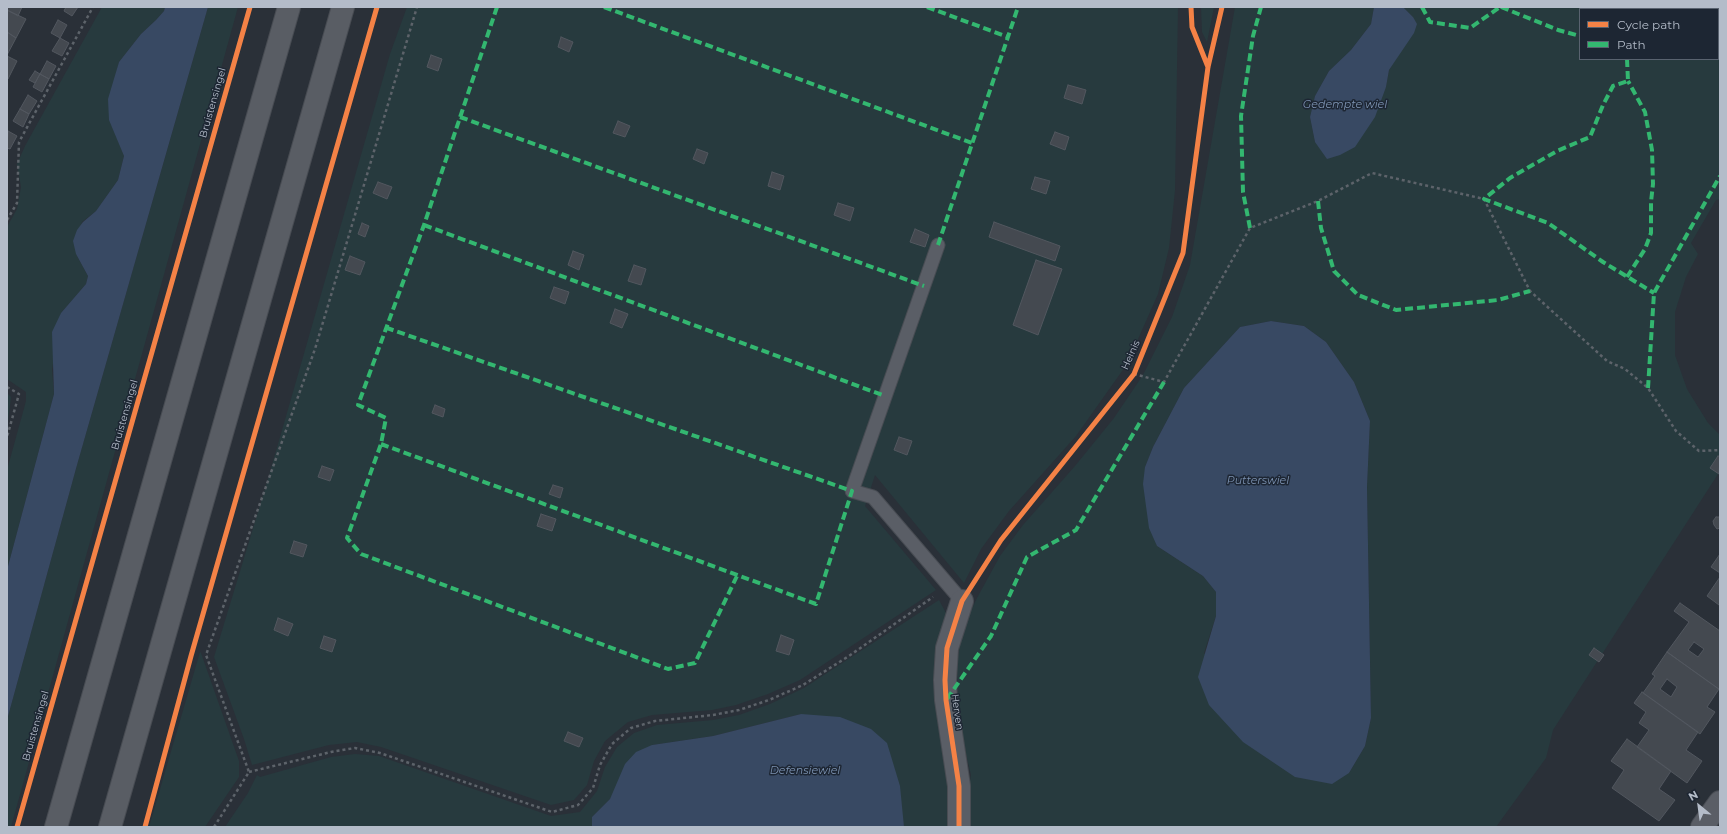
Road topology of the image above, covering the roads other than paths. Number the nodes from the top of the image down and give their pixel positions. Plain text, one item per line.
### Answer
1 (289, 7) edge
2 (343, 7) edge
3 (938, 245) dead end
4 (956, 594) joint
5 (1720, 802) edge
6 (56, 827) edge
7 (110, 827) edge
8 (959, 827) edge
9 (1702, 827) edge

1 - 6 main road
2 - 7 main road
3 - 4 lane
4 - 8 street, Herven
5 - 9 street

